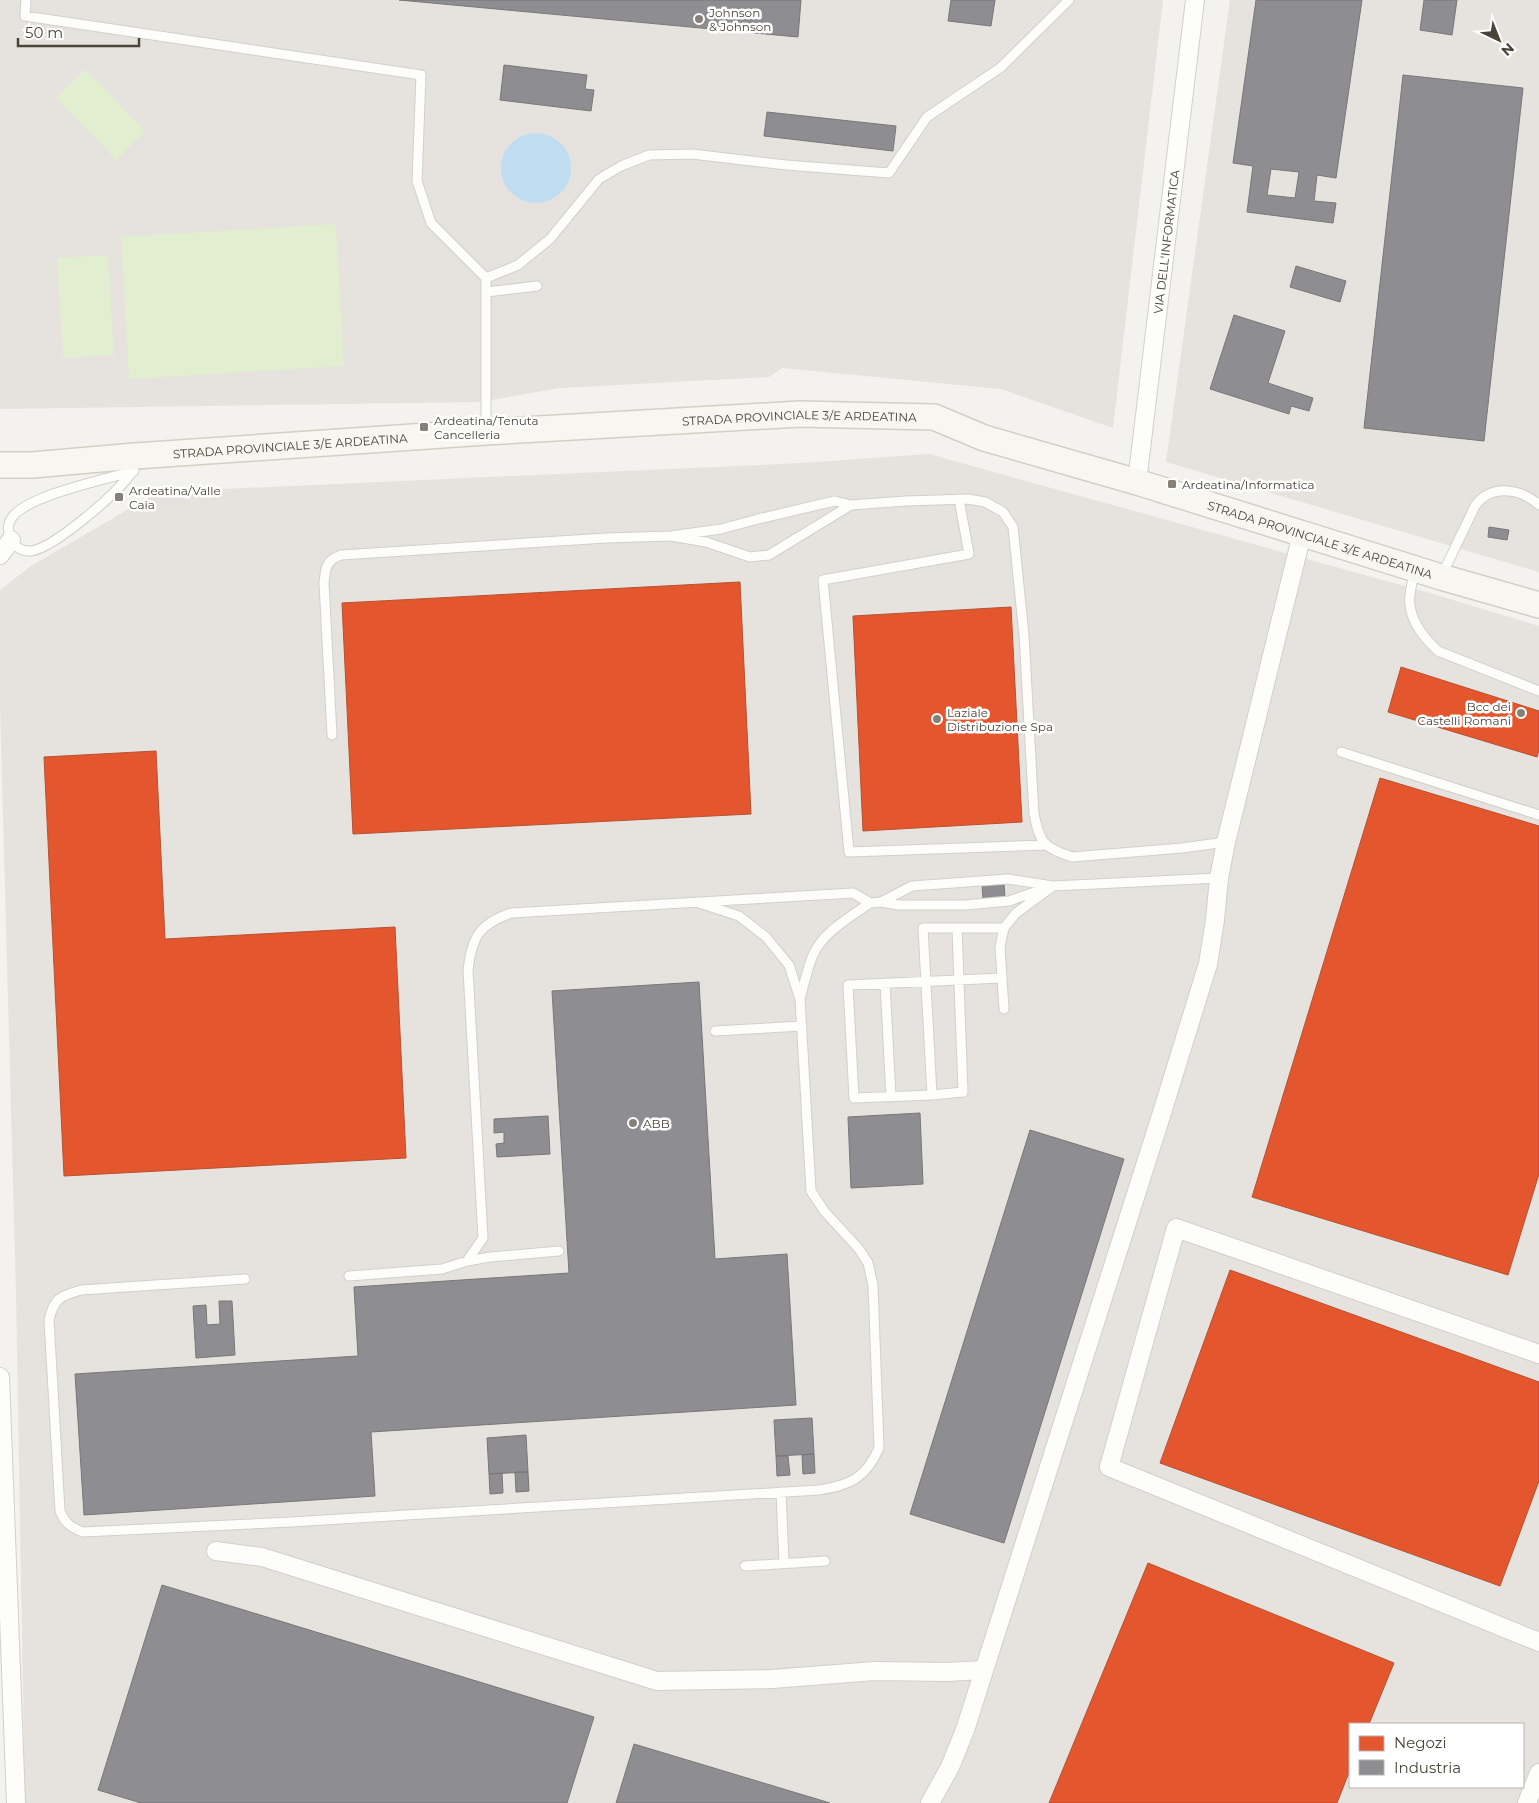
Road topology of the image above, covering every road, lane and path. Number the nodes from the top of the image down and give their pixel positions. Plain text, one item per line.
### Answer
1 (26, 0) edge
2 (1070, 0) edge
3 (1195, 0) edge
4 (486, 278) junction
5 (536, 286) dead end
6 (486, 292) junction
7 (486, 432) junction
8 (134, 463) junction
9 (0, 465) edge
10 (32, 465) junction
11 (0, 476) edge
12 (1137, 482) junction
13 (959, 499) junction
14 (851, 504) junction
15 (1539, 505) edge
16 (1302, 534) junction
17 (671, 536) junction
18 (11, 540) junction
19 (0, 555) edge
20 (1416, 569) junction
21 (1441, 577) junction
22 (1539, 605) edge
23 (1539, 691) edge
24 (332, 735) dead end
25 (1341, 752) dead end
26 (1539, 815) edge
27 (1226, 842) junction
28 (1046, 845) junction
29 (1219, 878) junction
30 (1053, 886) junction
31 (696, 902) junction
32 (881, 902) junction
33 (870, 904) junction
34 (957, 928) junction
35 (1004, 928) junction
36 (1002, 978) junction
37 (959, 980) junction
38 (926, 981) junction
39 (885, 983) junction
40 (800, 1000) junction
41 (1004, 1009) dead end
42 (802, 1026) junction
43 (715, 1031) dead end
44 (932, 1095) junction
45 (891, 1097) junction
46 (483, 1238) junction
47 (559, 1251) dead end
48 (490, 1257) junction
49 (467, 1261) junction
50 (349, 1276) dead end
51 (245, 1279) dead end
52 (1539, 1354) edge
53 (0, 1377) edge
54 (781, 1492) junction
55 (216, 1551) dead end
56 (825, 1561) dead end
57 (784, 1563) junction
58 (745, 1566) dead end
59 (1537, 1642) edge
60 (984, 1670) junction
61 (1539, 1773) edge
62 (1532, 1797) edge
63 (16, 1803) edge
64 (930, 1803) edge

1 - 4 lane
2 - 4 lane
3 - 12 street, VIA DELL'INFORMATICA
4 - 6 lane
5 - 6 lane
6 - 7 lane
7 - 8 main road, STRADA PROVINCIALE 3/E ARDEATINA
7 - 12 main road, STRADA PROVINCIALE 3/E ARDEATINA
8 - 10 main road, STRADA PROVINCIALE 3/E ARDEATINA
8 - 18 lane
8 - 18 lane
9 - 10 main road
10 - 11 main road
12 - 16 main road, STRADA PROVINCIALE 3/E ARDEATINA
13 - 14 lane
13 - 28 lane
13 - 28 lane
14 - 17 lane
14 - 17 lane
15 - 21 lane
16 - 20 main road, STRADA PROVINCIALE 3/E ARDEATINA
16 - 27 street
17 - 24 lane
18 - 19 street
20 - 21 main road, STRADA PROVINCIALE 3/E ARDEATINA
20 - 23 lane
21 - 22 main road, STRADA PROVINCIALE 3/E ARDEATINA
25 - 26 lane
27 - 28 lane
27 - 29 street
29 - 30 lane
29 - 60 street
30 - 32 lane
30 - 32 lane
30 - 35 lane
31 - 33 lane
31 - 40 lane
31 - 46 lane
32 - 33 lane
33 - 40 lane
34 - 35 lane
34 - 37 lane
34 - 38 lane
35 - 36 lane
36 - 37 lane
36 - 41 lane
37 - 38 lane
37 - 44 lane
38 - 39 lane
38 - 44 lane
39 - 45 lane
39 - 45 lane
40 - 42 lane
42 - 43 lane
42 - 54 lane
44 - 45 lane
46 - 48 lane
46 - 49 lane
47 - 48 lane
48 - 49 lane
49 - 50 lane
51 - 54 lane
52 - 59 street
53 - 63 street
54 - 57 lane
55 - 60 street
56 - 57 lane
57 - 58 lane
60 - 64 street
61 - 62 street

